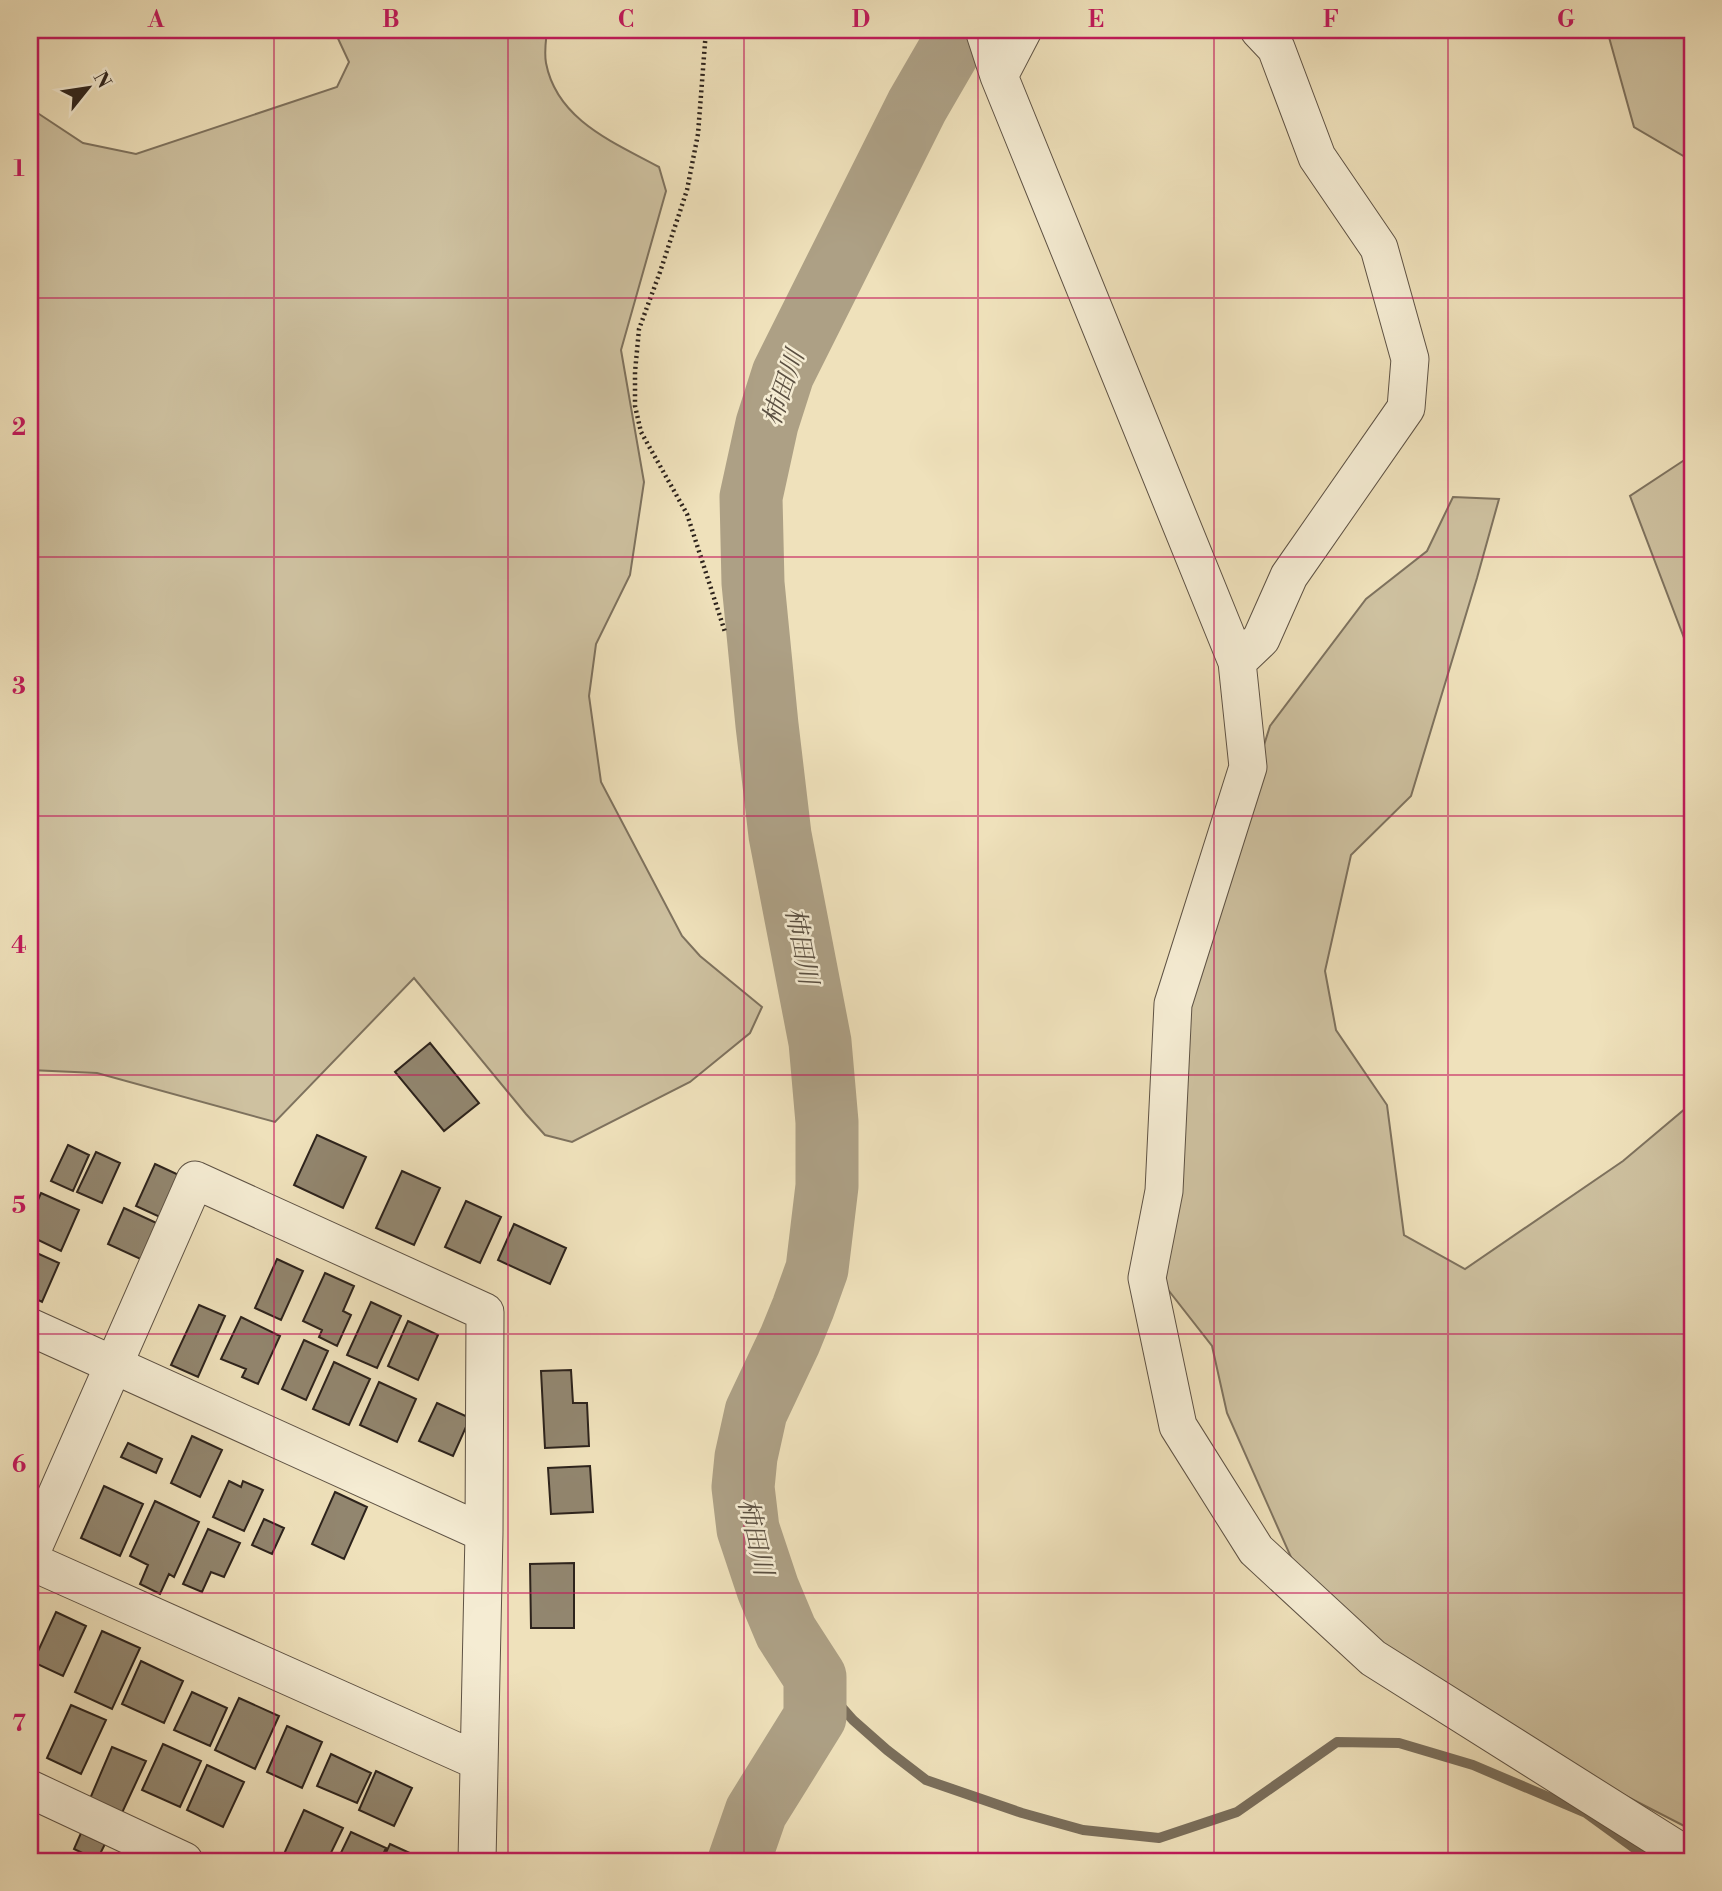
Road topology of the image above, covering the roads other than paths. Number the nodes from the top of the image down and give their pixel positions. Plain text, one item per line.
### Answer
1 (1023, 30) edge
2 (1259, 30) edge
3 (991, 50) edge
4 (1237, 662) junction
5 (30, 1327) edge
6 (114, 1365) junction
7 (484, 1533) junction
8 (30, 1555) edge
9 (30, 1561) edge
10 (478, 1761) junction
11 (30, 1789) edge
12 (1692, 1859) edge
13 (184, 1861) edge
14 (477, 1861) edge

1 - 3 street
2 - 4 street
3 - 4 street
4 - 12 street
5 - 6 street
6 - 7 street
6 - 7 street
6 - 8 street
7 - 10 street
9 - 10 street
10 - 14 street
11 - 13 street

